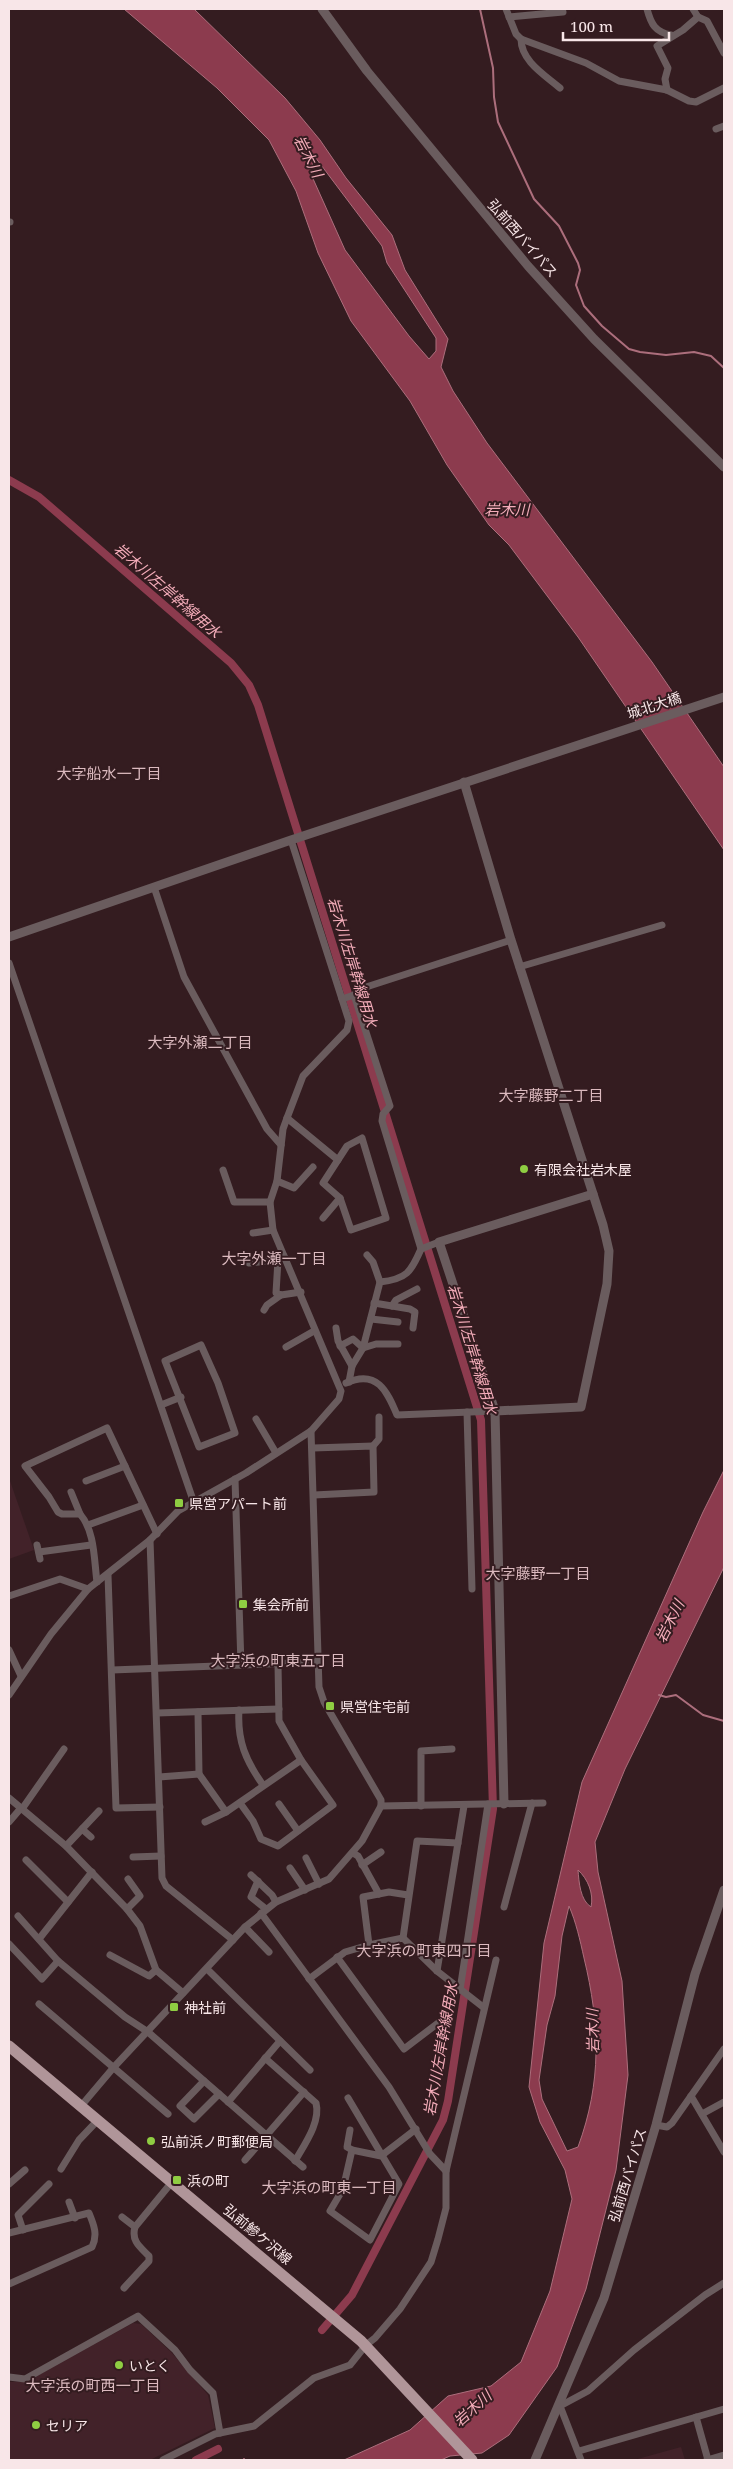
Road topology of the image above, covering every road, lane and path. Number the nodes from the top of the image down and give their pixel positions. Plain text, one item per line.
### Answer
1 (322, 9) edge
2 (506, 9) edge
3 (647, 9) edge
4 (693, 9) edge
5 (563, 12) dead end
6 (509, 17) junction
7 (698, 17) junction
8 (672, 35) junction
9 (521, 39) junction
10 (724, 53) edge
11 (560, 88) dead end
12 (724, 88) edge
13 (667, 90) junction
14 (724, 126) edge
15 (716, 129) dead end
16 (724, 467) edge
17 (724, 697) edge
18 (464, 782) junction
19 (296, 838) junction
20 (154, 887) junction
21 (662, 926) dead end
22 (9, 937) edge
23 (511, 940) junction
24 (9, 963) edge
25 (519, 967) junction
26 (348, 997) junction
27 (287, 1118) junction
28 (281, 1145) junction
29 (338, 1160) junction
30 (313, 1167) dead end
31 (222, 1170) dead end
32 (277, 1181) junction
33 (592, 1194) junction
34 (340, 1198) junction
35 (270, 1202) junction
36 (323, 1218) dead end
37 (273, 1230) junction
38 (253, 1233) dead end
39 (439, 1242) junction
40 (425, 1246) junction
41 (366, 1255) dead end
42 (281, 1258) junction
43 (249, 1263) dead end
44 (380, 1282) junction
45 (417, 1289) dead end
46 (301, 1292) junction
47 (281, 1295) junction
48 (374, 1303) junction
49 (392, 1306) junction
50 (264, 1310) dead end
51 (371, 1319) junction
52 (398, 1322) dead end
53 (336, 1328) dead end
54 (413, 1328) dead end
55 (314, 1332) junction
56 (398, 1344) dead end
57 (340, 1346) junction
58 (286, 1347) dead end
59 (363, 1348) junction
60 (352, 1366) junction
61 (350, 1382) junction
62 (340, 1387) junction
63 (180, 1397) junction
64 (160, 1405) junction
65 (495, 1410) junction
66 (470, 1412) junction
67 (379, 1416) dead end
68 (256, 1419) dead end
69 (311, 1431) junction
70 (373, 1446) junction
71 (313, 1448) junction
72 (276, 1453) junction
73 (125, 1466) junction
74 (236, 1479) junction
75 (86, 1481) dead end
76 (71, 1492) dead end
77 (314, 1495) junction
78 (193, 1500) junction
79 (144, 1505) junction
80 (80, 1514) junction
81 (88, 1525) junction
82 (156, 1534) junction
83 (150, 1540) junction
84 (92, 1544) junction
85 (37, 1545) dead end
86 (108, 1575) junction
87 (97, 1582) junction
88 (88, 1589) junction
89 (472, 1589) dead end
90 (9, 1596) edge
91 (9, 1650) edge
92 (319, 1662) junction
93 (278, 1664) junction
94 (241, 1665) junction
95 (156, 1667) junction
96 (112, 1670) junction
97 (21, 1676) junction
98 (9, 1695) edge
99 (279, 1709) junction
100 (239, 1710) junction
101 (198, 1712) junction
102 (157, 1713) junction
103 (64, 1749) dead end
104 (452, 1749) dead end
105 (301, 1760) junction
106 (199, 1774) junction
107 (159, 1777) junction
108 (263, 1785) junction
109 (9, 1798) edge
110 (240, 1803) junction
111 (532, 1803) junction
112 (543, 1803) dead end
113 (279, 1804) dead end
114 (495, 1804) junction
115 (381, 1806) junction
116 (421, 1806) junction
117 (464, 1806) junction
118 (160, 1807) junction
119 (22, 1808) junction
120 (99, 1811) dead end
121 (226, 1812) junction
122 (9, 1822) edge
123 (205, 1822) dead end
124 (82, 1829) junction
125 (298, 1831) junction
126 (90, 1837) dead end
127 (458, 1843) junction
128 (66, 1846) junction
129 (381, 1852) dead end
130 (353, 1853) junction
131 (161, 1856) junction
132 (133, 1857) dead end
133 (306, 1858) dead end
134 (26, 1860) dead end
135 (362, 1864) junction
136 (290, 1868) dead end
137 (92, 1872) junction
138 (251, 1875) dead end
139 (128, 1879) dead end
140 (258, 1881) junction
141 (319, 1884) junction
142 (305, 1890) junction
143 (724, 1890) edge
144 (379, 1894) junction
145 (408, 1895) junction
146 (68, 1902) junction
147 (276, 1902) junction
148 (504, 1907) dead end
149 (127, 1909) junction
150 (263, 1911) junction
151 (18, 1916) dead end
152 (245, 1927) junction
153 (403, 1938) junction
154 (39, 1939) junction
155 (233, 1940) junction
156 (9, 1944) edge
157 (369, 1945) junction
158 (269, 1952) dead end
159 (110, 1955) dead end
160 (337, 1957) junction
161 (496, 1960) dead end
162 (58, 1961) junction
163 (207, 1969) junction
164 (156, 1970) junction
165 (437, 1971) junction
166 (309, 1979) junction
167 (461, 1991) junction
168 (183, 1993) junction
169 (39, 2004) dead end
170 (483, 2007) junction
171 (148, 2032) junction
172 (280, 2042) junction
173 (9, 2046) edge
174 (724, 2049) edge
175 (265, 2058) junction
176 (114, 2067) junction
177 (310, 2070) dead end
178 (204, 2081) junction
179 (304, 2092) junction
180 (218, 2094) junction
181 (691, 2096) junction
182 (348, 2098) dead end
183 (228, 2102) junction
184 (724, 2102) edge
185 (81, 2106) junction
186 (168, 2114) dead end
187 (702, 2114) junction
188 (98, 2120) junction
189 (656, 2126) junction
190 (416, 2129) junction
191 (350, 2130) dead end
192 (266, 2136) junction
193 (352, 2150) junction
194 (724, 2152) edge
195 (381, 2156) junction
196 (245, 2160) dead end
197 (295, 2161) junction
198 (303, 2167) dead end
199 (61, 2169) dead end
200 (24, 2170) dead end
201 (446, 2171) junction
202 (172, 2182) junction
203 (9, 2184) edge
204 (49, 2184) dead end
205 (69, 2202) dead end
206 (122, 2217) dead end
207 (75, 2218) junction
208 (135, 2227) junction
209 (23, 2230) junction
210 (9, 2233) edge
211 (724, 2283) edge
212 (9, 2284) edge
213 (124, 2288) dead end
214 (368, 2347) junction
215 (9, 2377) edge
216 (560, 2406) junction
217 (724, 2408) edge
218 (696, 2417) junction
219 (220, 2433) junction
220 (578, 2451) junction
221 (724, 2455) edge
222 (163, 2460) edge
223 (472, 2460) edge
224 (536, 2460) edge
225 (581, 2460) edge
226 (707, 2460) edge

1 - 16 street, 弘前西バイパス
2 - 6 street
3 - 8 street
4 - 7 street
5 - 6 street
6 - 9 street
7 - 8 street
7 - 10 street
8 - 13 street
9 - 11 street
9 - 13 street
12 - 13 street
14 - 15 street
17 - 18 street, 城北大橋
18 - 19 street, 城北大橋
18 - 23 street
19 - 20 street, 城北大橋
19 - 26 street
20 - 22 street, 城北大橋
20 - 28 street
21 - 25 street
23 - 25 street
23 - 26 street
24 - 64 street
25 - 33 street
26 - 27 street
26 - 40 street
27 - 28 street
27 - 29 street
28 - 32 street
29 - 34 street
29 - 34 street
30 - 32 street
31 - 35 street
32 - 35 street
33 - 39 street
33 - 65 street
34 - 36 street
35 - 37 street
37 - 38 street
37 - 42 street
39 - 40 street
39 - 65 street
40 - 44 street
41 - 44 street
42 - 43 street
42 - 46 street
42 - 47 street
44 - 48 street
45 - 49 street
46 - 47 street
46 - 55 street
47 - 50 street
48 - 49 street
48 - 51 street
49 - 54 street
51 - 52 street
51 - 59 street
53 - 57 street
55 - 58 street
55 - 62 street
56 - 59 street
57 - 59 street
57 - 60 street
59 - 60 street
60 - 61 street
61 - 62 street
61 - 66 street
62 - 69 street
63 - 63 street
63 - 64 street
64 - 78 street
65 - 66 street
65 - 114 street
66 - 89 street
67 - 70 street
68 - 72 street
69 - 71 street
69 - 72 street
70 - 71 street
70 - 77 street
71 - 77 street
72 - 74 street
73 - 75 street
73 - 79 street
73 - 80 street
74 - 78 street
74 - 94 street
76 - 80 street
77 - 92 street
78 - 82 street
79 - 81 street
79 - 82 street
80 - 81 street
81 - 84 street
82 - 83 street
83 - 86 street
83 - 95 street
84 - 85 street
84 - 87 street
86 - 87 street
86 - 96 street
87 - 88 street
88 - 90 street
88 - 97 street
91 - 97 street
92 - 93 street
92 - 115 street
93 - 94 street
93 - 99 street
94 - 95 street
95 - 96 street
95 - 102 street
96 - 118 street
97 - 98 street
99 - 100 street
99 - 105 street
100 - 101 street
100 - 108 street
101 - 102 street
101 - 106 street
102 - 107 street
103 - 119 street
104 - 116 street
105 - 108 street
105 - 125 street
106 - 107 street
106 - 121 street
107 - 118 street
108 - 110 street
109 - 119 street
110 - 121 street
110 - 125 street
111 - 112 street
111 - 114 street
111 - 148 street
113 - 125 street
114 - 117 street
114 - 167 street
115 - 116 street
115 - 130 street
116 - 117 street
117 - 127 street
118 - 131 street
119 - 122 street
119 - 128 street
120 - 124 street
121 - 123 street
124 - 126 street
124 - 128 street
127 - 145 street
127 - 165 street
128 - 137 street
129 - 135 street
130 - 135 street
130 - 141 street
131 - 132 street
131 - 155 street
133 - 141 street
134 - 146 street
135 - 144 street
136 - 142 street
137 - 146 street
137 - 149 street
138 - 140 street
139 - 149 street
140 - 147 street
140 - 150 street
141 - 142 street
142 - 147 street
143 - 189 street, 弘前西バイパス
144 - 145 street
144 - 157 street
145 - 153 street
146 - 154 street
147 - 150 street
149 - 164 street
150 - 152 street
150 - 166 street
151 - 154 street
152 - 155 street
152 - 158 street
153 - 157 street
153 - 165 street
154 - 162 street
155 - 163 street
156 - 162 street
157 - 160 street
159 - 164 street
160 - 166 street
160 - 167 street
161 - 170 street
162 - 171 street
163 - 168 street
163 - 172 street
164 - 168 street
165 - 167 street
166 - 190 street
167 - 170 street
168 - 171 street
169 - 176 street
170 - 201 street
171 - 176 street
171 - 178 street
172 - 175 street
172 - 177 street
173 - 185 main road, 弘前鰺ケ沢線
174 - 181 street
175 - 179 street
175 - 183 street
176 - 185 street
176 - 186 street
178 - 180 street
178 - 180 street
179 - 192 street
179 - 197 street
180 - 183 street
181 - 187 street
181 - 189 street
182 - 195 street
183 - 192 street
184 - 187 street
185 - 188 main road, 弘前鰺ケ沢線
187 - 194 street
188 - 199 street
188 - 202 main road, 弘前鰺ケ沢線
189 - 216 street, 弘前西バイパス
190 - 195 street
190 - 201 street
191 - 193 street
192 - 196 street
192 - 197 street
193 - 195 street
193 - 195 street
197 - 198 street
200 - 203 street
201 - 214 street
202 - 208 street
202 - 214 main road, 弘前鰺ケ沢線
204 - 209 street
205 - 207 street
206 - 208 street
207 - 209 street
207 - 212 street
208 - 213 street
209 - 210 street
211 - 216 street
214 - 219 street
214 - 223 main road, 弘前鰺ケ沢線
215 - 219 street
216 - 220 street
216 - 224 street, 弘前西バイパス
217 - 218 street
218 - 220 street
218 - 226 street
219 - 222 street
220 - 225 street
221 - 226 street

